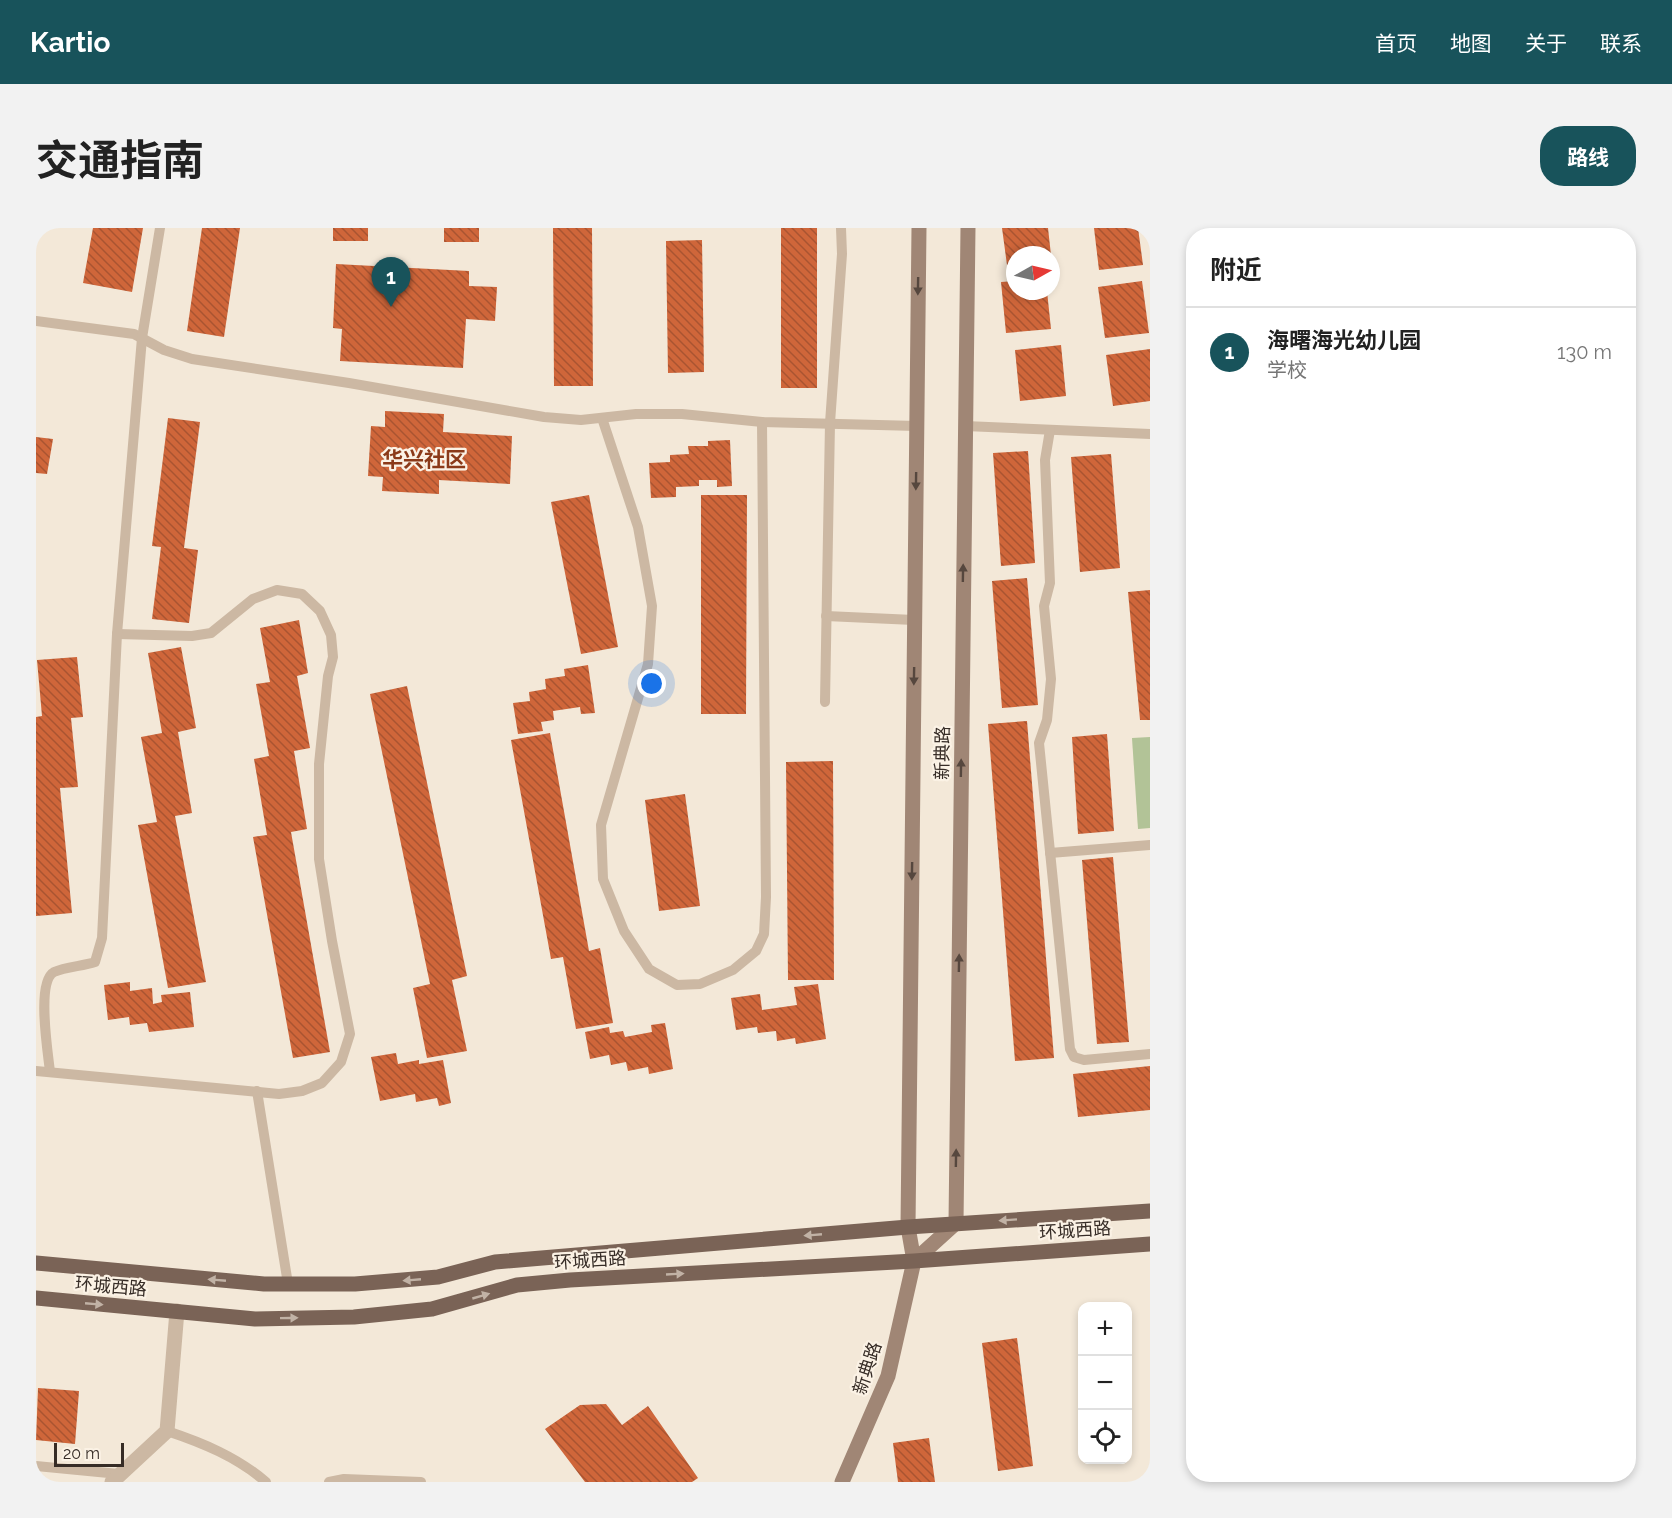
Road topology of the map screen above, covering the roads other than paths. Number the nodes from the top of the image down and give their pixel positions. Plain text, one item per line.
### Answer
1 (160, 228) edge
2 (841, 228) edge
3 (919, 228) edge
4 (968, 228) edge
5 (36, 321) edge
6 (142, 338) junction
7 (602, 418) junction
8 (762, 422) junction
9 (830, 423) junction
10 (917, 426) junction
11 (965, 426) junction
12 (1050, 430) junction
13 (1150, 434) edge
14 (826, 616) junction
15 (914, 620) junction
16 (117, 634) junction
17 (825, 702) dead end
18 (1150, 845) edge
19 (1050, 853) junction
20 (1150, 1054) edge
21 (36, 1071) edge
22 (50, 1072) junction
23 (257, 1091) junction
24 (1150, 1211) edge
25 (956, 1224) junction
26 (908, 1227) junction
27 (1150, 1244) edge
28 (914, 1261) junction
29 (36, 1263) edge
30 (288, 1284) junction
31 (36, 1298) edge
32 (177, 1311) junction
33 (167, 1431) junction
34 (36, 1466) edge
35 (116, 1478) edge
36 (267, 1482) edge
37 (329, 1482) edge
38 (421, 1482) edge
39 (842, 1482) edge

1 - 6 lane
2 - 9 lane
3 -> 10 main road, 新典路
4 - 11 main road, 新典路
5 - 6 lane
6 - 7 lane
6 - 16 lane
7 - 8 lane
7 - 8 lane
8 - 9 lane
9 - 10 lane
9 - 14 lane
10 -> 15 main road, 新典路
11 - 12 lane
25 -> 11 main road, 新典路
12 - 13 lane
12 - 19 lane
14 - 15 lane
14 - 17 lane
15 -> 26 main road, 新典路
16 - 22 lane
16 - 23 lane
18 - 19 lane
19 - 20 lane
21 - 22 lane
22 - 23 lane
23 - 30 lane
24 -> 25 main road, 环城西路
25 - 26 main road, 环城西路
25 - 28 main road
26 - 28 main road, 新典路
26 -> 30 main road, 环城西路
27 - 28 main road, 环城西路
32 -> 28 main road, 环城西路
28 - 39 main road, 新典路
30 -> 29 main road, 环城西路
31 -> 32 main road, 环城西路
32 - 33 street
33 - 35 street
33 - 36 lane
34 - 35 lane
37 - 38 lane

